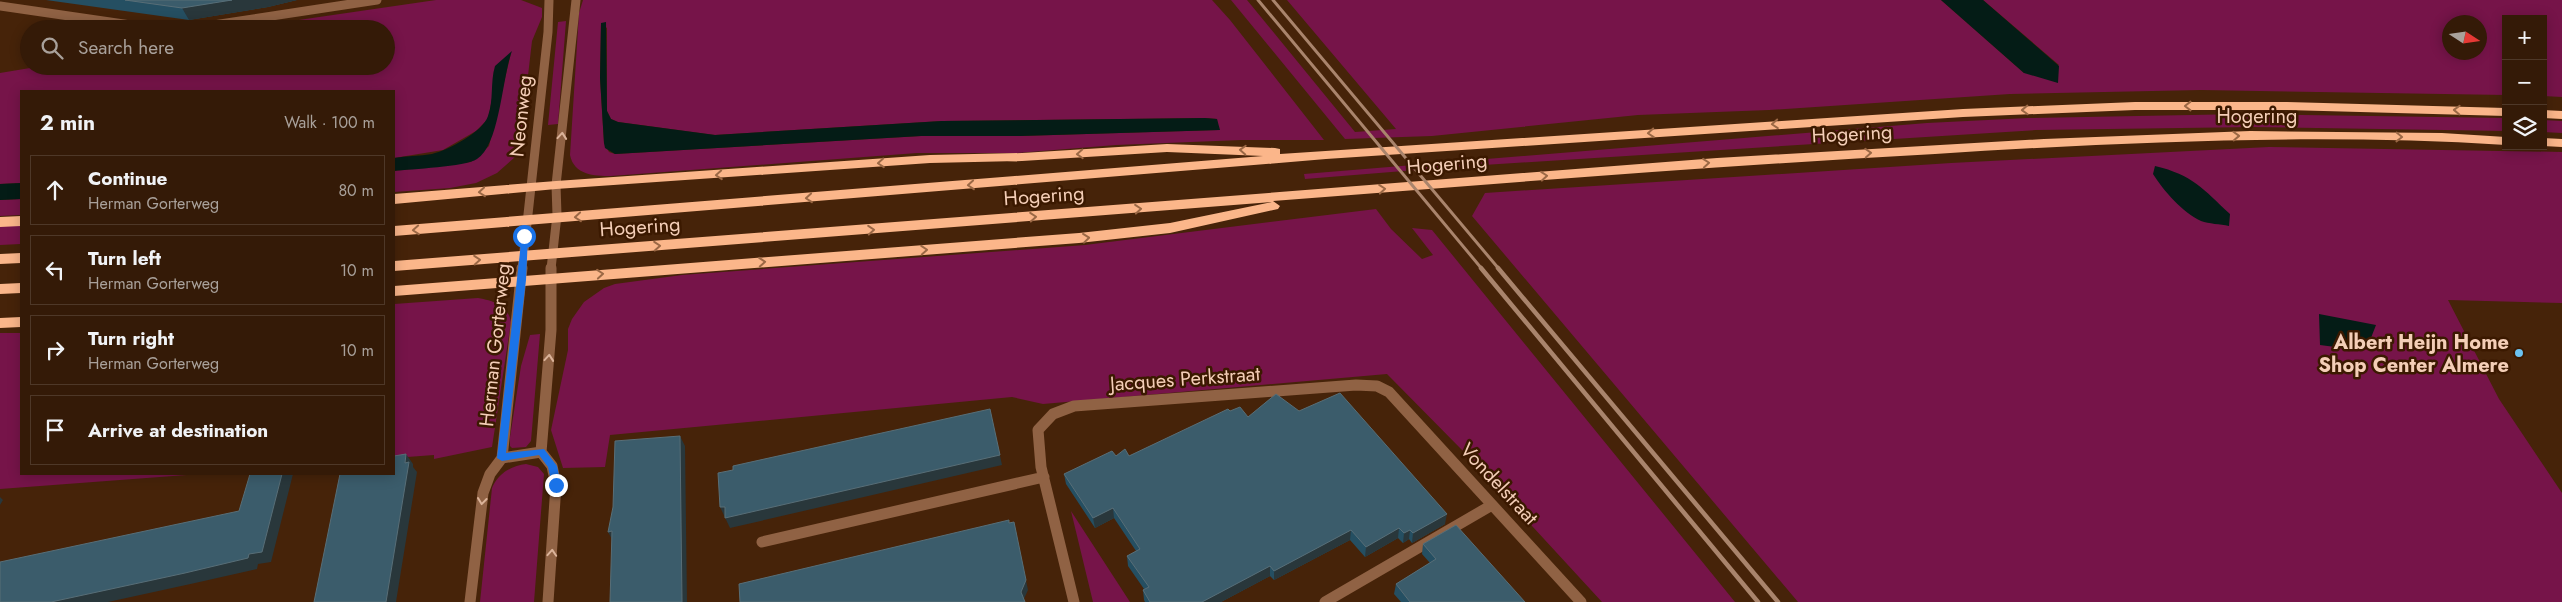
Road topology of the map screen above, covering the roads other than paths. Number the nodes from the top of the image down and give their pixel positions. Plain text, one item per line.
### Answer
1 (377, 0) edge
2 (549, 0) edge
3 (576, 0) edge
4 (0, 6) edge
5 (96, 20) edge
6 (246, 20) edge
7 (2502, 112) edge
8 (2547, 114) edge
9 (2562, 115) edge
10 (2502, 140) edge
11 (2547, 142) edge
12 (2562, 143) edge
13 (1326, 155) junction
14 (556, 192) junction
15 (1333, 193) junction
16 (530, 194) junction
17 (395, 199) edge
18 (20, 221) edge
19 (0, 222) edge
20 (395, 231) edge
21 (524, 236) joint
22 (20, 258) edge
23 (0, 259) edge
24 (395, 266) edge
25 (551, 275) junction
26 (522, 277) junction
27 (20, 288) edge
28 (0, 289) edge
29 (395, 290) edge
30 (20, 322) edge
31 (0, 323) edge
32 (1389, 392) joint
33 (541, 452) junction
34 (502, 458) junction
35 (1044, 477) junction
36 (1492, 505) junction
37 (762, 542) dead end
38 (470, 602) edge
39 (548, 602) edge
40 (1074, 602) edge
41 (1325, 602) edge
42 (1581, 602) edge

1 - 6 street
2 - 16 street, Neonweg
14 -> 3 street
4 - 5 street
7 -> 13 highway, Hogering
8 - 9 highway
15 -> 10 highway, Hogering
11 - 12 highway
13 -> 14 highway
13 -> 20 highway, Hogering
14 - 16 highway
14 - 25 street
24 -> 15 highway, Hogering
25 -> 15 highway
16 -> 17 highway
16 - 21 street, Neonweg
18 - 19 highway
21 - 26 street, Herman Gorterweg
22 - 23 highway
25 - 26 highway
33 -> 25 street
26 - 29 highway
26 - 34 street, Herman Gorterweg
27 - 28 highway
30 - 31 highway
32 - 35 street, Jacques Perkstraat
32 - 36 street, Vondelstraat
33 - 34 street, Herman Gorterweg
39 -> 33 street
34 -> 38 street, Herman Gorterweg
35 - 37 street
35 - 40 street, Jacques Perkstraat
36 - 41 street
36 - 42 street, Vondelstraat

